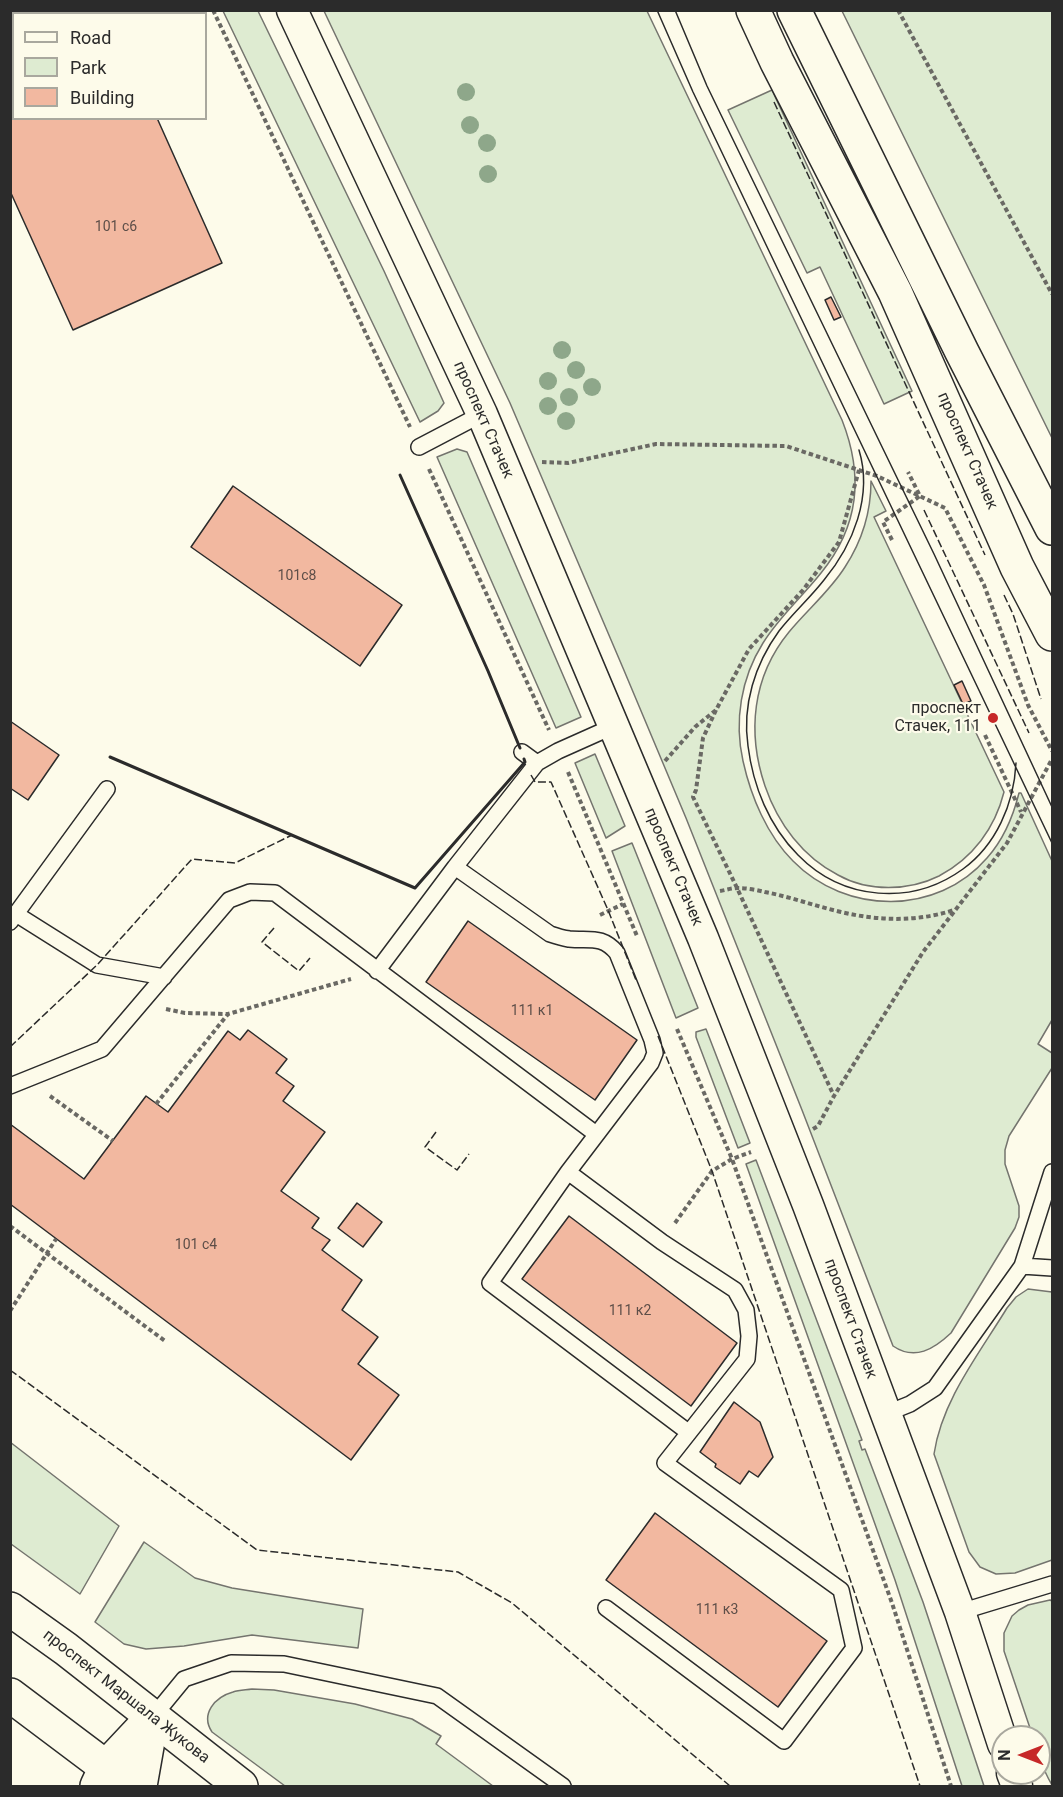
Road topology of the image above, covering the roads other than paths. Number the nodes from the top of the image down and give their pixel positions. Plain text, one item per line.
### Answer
1 (292, 10) edge
2 (753, 10) edge
3 (794, 10) edge
4 (482, 414) junction
5 (419, 447) road end
6 (1053, 528) edge
7 (1053, 634) edge
8 (615, 726) junction
9 (522, 752) dead end
10 (537, 763) junction
11 (107, 789) dead end
12 (455, 867) junction
13 (13, 918) edge
14 (377, 971) junction
15 (164, 977) junction
16 (10, 1086) edge
17 (596, 1134) junction
18 (568, 1172) junction
19 (1053, 1172) edge
20 (1022, 1266) junction
21 (1053, 1268) edge
22 (885, 1414) junction
23 (688, 1432) junction
24 (1053, 1584) edge
25 (606, 1608) dead end
26 (10, 1609) edge
27 (960, 1612) junction
28 (10, 1695) edge
29 (152, 1718) junction
30 (997, 1725) edge
31 (101, 1777) edge
32 (131, 1786) edge
33 (140, 1786) edge
34 (241, 1786) edge
35 (563, 1786) edge

1 - 4 street, проспект Стачек
2 - 7 main road, проспект Стачек
3 - 6 main road
4 - 5 lane
4 - 8 street, проспект Стачек
8 - 10 lane
8 - 22 street, проспект Стачек
9 - 10 lane
10 - 12 lane
11 - 13 lane
12 - 14 lane
12 - 17 lane
13 - 15 lane
14 - 15 lane
14 - 17 lane
15 - 16 lane
17 - 18 lane
18 - 23 lane
18 - 23 lane
19 - 20 lane
20 - 21 lane
20 - 22 lane
22 - 27 street, проспект Стачек
23 - 25 lane
24 - 27 lane
26 - 29 main road, проспект Маршала Жукова
27 - 30 street, проспект Стачек
28 - 31 main road
29 - 31 main road
29 - 33 main road
29 - 34 main road, проспект Маршала Жукова
29 - 35 lane
31 - 32 main road

